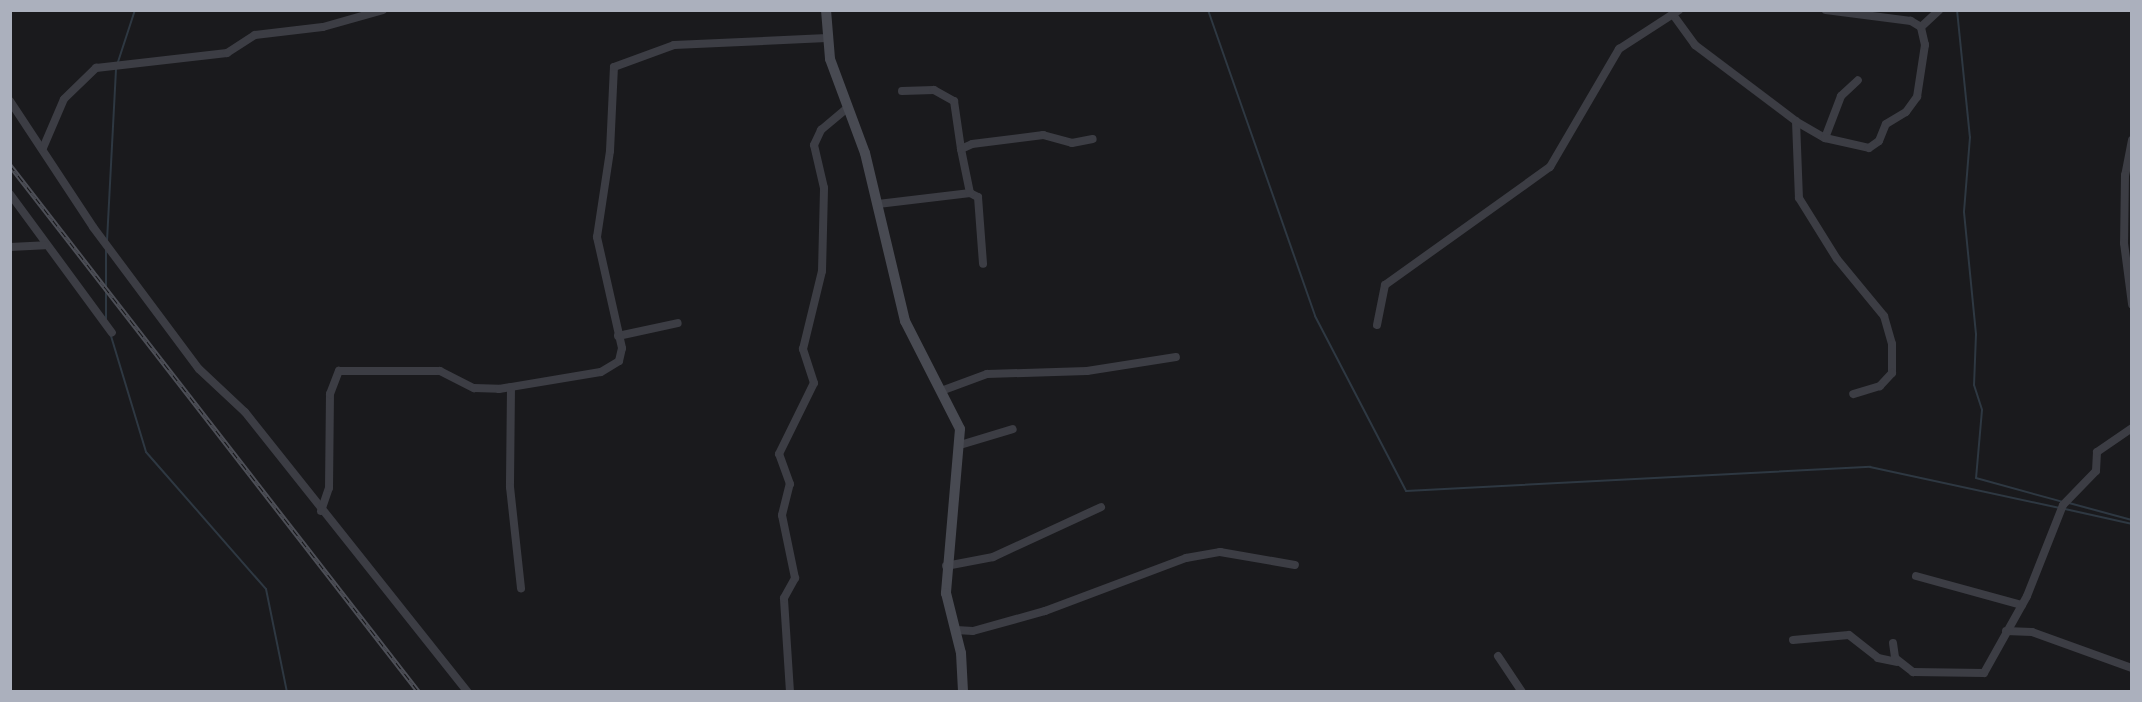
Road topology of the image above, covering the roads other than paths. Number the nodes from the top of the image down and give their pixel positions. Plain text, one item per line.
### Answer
1 (383, 10) edge
2 (826, 10) edge
3 (1826, 10) edge
4 (1939, 10) edge
5 (1676, 13) edge
6 (1921, 27) junction
7 (827, 38) junction
8 (1858, 80) dead end
9 (902, 91) dead end
10 (10, 101) edge
11 (847, 108) junction
12 (1796, 122) junction
13 (1825, 138) junction
14 (1093, 139) dead end
15 (2132, 140) edge
16 (44, 148) junction
17 (961, 149) junction
18 (970, 193) junction
19 (10, 194) edge
20 (878, 204) junction
21 (45, 245) junction
22 (10, 247) edge
23 (984, 264) dead end
24 (2129, 282) edge
25 (2132, 304) edge
26 (678, 323) dead end
27 (1377, 325) dead end
28 (112, 333) dead end
29 (618, 336) junction
30 (1176, 357) dead end
31 (511, 387) junction
32 (941, 391) junction
33 (1853, 394) dead end
34 (2132, 428) edge
35 (1013, 429) dead end
36 (960, 445) junction
37 (1101, 507) dead end
38 (321, 511) junction
39 (1295, 565) dead end
40 (946, 566) junction
41 (1916, 576) dead end
42 (521, 588) dead end
43 (2022, 605) junction
44 (957, 630) junction
45 (2006, 631) junction
46 (1793, 640) dead end
47 (1893, 643) dead end
48 (1498, 656) dead end
49 (1897, 662) junction
50 (2132, 668) edge
51 (468, 692) edge
52 (790, 692) edge
53 (963, 692) edge
54 (1522, 692) edge

1 - 16 street
2 - 7 street
3 - 6 street
4 - 6 street
5 - 12 street
5 - 27 street
6 - 13 street
7 - 11 street
7 - 29 street
8 - 13 street
9 - 17 street
10 - 16 street
11 - 20 street
11 - 52 street
12 - 13 street
12 - 33 street
14 - 17 street
15 - 24 street
16 - 38 street
17 - 18 street
18 - 20 street
18 - 23 street
19 - 21 street
20 - 32 street
21 - 22 street
21 - 28 street
24 - 25 street
26 - 29 street
29 - 31 street
30 - 32 street
31 - 38 street
31 - 42 street
32 - 36 street
34 - 43 street
35 - 36 street
36 - 40 street
37 - 40 street
38 - 51 street
39 - 44 street
40 - 44 street
41 - 43 street
43 - 45 street
44 - 53 street
45 - 49 street
45 - 50 street
46 - 49 street
47 - 49 street
48 - 54 street

